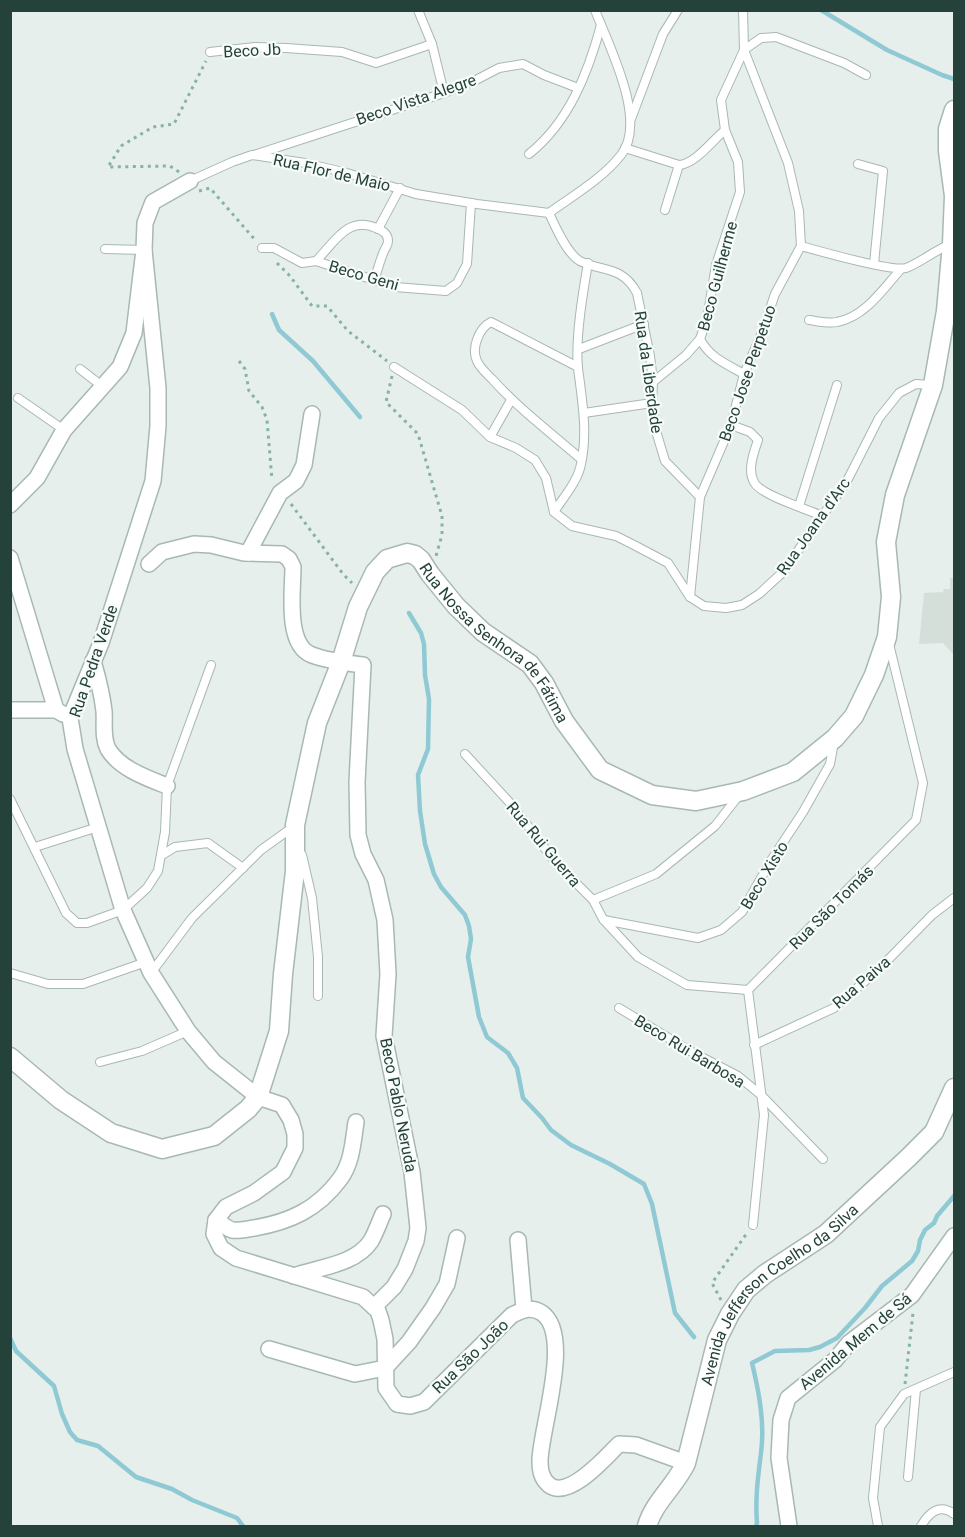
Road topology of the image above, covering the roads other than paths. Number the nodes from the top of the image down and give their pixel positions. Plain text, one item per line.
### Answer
1 (418, 10) edge
2 (595, 10) edge
3 (678, 10) edge
4 (743, 10) edge
5 (601, 25) junction
6 (432, 44) junction
7 (744, 50) junction
8 (210, 52) road end
9 (866, 75) dead end
10 (578, 88) junction
11 (444, 93) junction
12 (954, 110) edge
13 (631, 120) junction
14 (725, 130) junction
15 (625, 148) junction
16 (528, 154) dead end
17 (252, 155) junction
18 (858, 164) dead end
19 (679, 165) junction
20 (954, 180) edge
21 (190, 181) joint
22 (400, 188) junction
23 (471, 203) junction
24 (665, 210) dead end
25 (549, 213) junction
26 (378, 229) junction
27 (952, 244) junction
28 (801, 246) junction
29 (262, 248) road end
30 (105, 249) dead end
31 (144, 250) junction
32 (316, 261) junction
33 (588, 263) junction
34 (874, 264) junction
35 (901, 269) junction
36 (375, 280) junction
37 (809, 320) dead end
38 (644, 324) junction
39 (700, 339) junction
40 (579, 349) junction
41 (394, 367) road end
42 (578, 367) junction
43 (80, 369) dead end
44 (744, 374) junction
45 (653, 382) junction
46 (837, 385) dead end
47 (933, 385) junction
48 (102, 386) junction
49 (18, 398) dead end
50 (511, 400) junction
51 (652, 403) junction
52 (584, 413) junction
53 (312, 414) dead end
54 (731, 425) junction
55 (64, 430) junction
56 (490, 437) junction
57 (581, 459) junction
58 (700, 497) junction
59 (10, 504) edge
60 (799, 506) junction
61 (554, 512) junction
62 (822, 516) junction
63 (248, 553) junction
64 (10, 558) edge
65 (149, 564) dead end
66 (690, 597) junction
67 (887, 638) junction
68 (93, 661) junction
69 (341, 662) junction
70 (211, 665) dead end
71 (10, 710) edge
72 (56, 710) junction
73 (70, 718) junction
74 (835, 738) junction
75 (465, 754) dead end
76 (167, 786) junction
77 (743, 791) junction
78 (10, 800) edge
79 (295, 825) junction
80 (98, 827) junction
81 (35, 847) junction
82 (162, 855) junction
83 (243, 868) junction
84 (954, 898) edge
85 (593, 900) junction
86 (123, 910) junction
87 (603, 920) junction
88 (148, 968) junction
89 (10, 974) edge
90 (748, 990) junction
91 (318, 996) dead end
92 (619, 1008) dead end
93 (188, 1031) junction
94 (754, 1045) junction
95 (10, 1057) edge
96 (100, 1062) dead end
97 (954, 1088) edge
98 (761, 1095) junction
99 (258, 1097) junction
100 (356, 1122) dead end
101 (823, 1159) dead end
102 (383, 1214) dead end
103 (216, 1220) junction
104 (753, 1225) road end
105 (954, 1236) edge
106 (457, 1238) dead end
107 (518, 1240) dead end
108 (294, 1276) junction
109 (374, 1307) junction
110 (524, 1309) junction
111 (269, 1349) dead end
112 (385, 1368) junction
113 (954, 1372) edge
114 (916, 1389) junction
115 (686, 1463) junction
116 (908, 1478) dead end
117 (954, 1514) edge
118 (647, 1527) edge
119 (789, 1527) edge
120 (878, 1527) edge
121 (921, 1527) edge

1 - 6 lane
2 - 5 lane
3 - 13 lane
4 - 7 lane
5 - 10 lane
5 - 13 lane
6 - 8 lane, Beco Jb
6 - 11 lane
7 - 9 lane
7 - 14 lane, Beco Guilherme
7 - 28 lane
10 - 11 lane, Beco Vista Alegre
10 - 16 lane
11 - 17 lane, Beco Vista Alegre
12 - 20 street, Rua Nossa Senhora de Fátima
13 - 15 lane
14 - 19 lane
14 - 39 lane, Beco Guilherme
15 - 19 lane
15 - 25 lane
17 - 21 lane, Rua Flor de Maio
17 - 22 lane, Rua Flor de Maio
18 - 34 lane
19 - 24 lane
20 - 27 street, Rua Nossa Senhora de Fátima
21 - 31 street, Rua Flor de Maio
22 - 23 lane, Rua Flor de Maio
22 - 26 lane
23 - 25 lane, Rua Flor de Maio
23 - 36 lane, Beco Geni
25 - 33 lane, Rua da Liberdade
26 - 32 lane
26 - 36 lane
27 - 35 lane
27 - 47 street, Rua Nossa Senhora de Fátima
28 - 34 lane
28 - 44 lane, Beco Jose Perpetuo
29 - 32 lane, Beco Geni
30 - 31 lane
31 - 48 street, Rua Flor de Maio
31 - 68 street, Rua Pedra Verde
32 - 36 lane, Beco Geni
33 - 38 lane, Rua da Liberdade
33 - 40 lane
34 - 35 lane
35 - 37 lane
38 - 40 lane
38 - 45 lane, Rua da Liberdade
39 - 44 lane
39 - 45 lane, Beco Guilherme
40 - 42 lane
41 - 56 lane
42 - 50 lane
42 - 52 lane
43 - 48 lane
44 - 54 lane, Beco Jose Perpetuo
45 - 51 lane, Rua da Liberdade
46 - 60 lane
47 - 62 lane, Rua Joana d'Arc
47 - 67 street, Rua Nossa Senhora de Fátima
48 - 55 street, Rua Flor de Maio
49 - 55 lane
50 - 56 lane
50 - 57 lane
51 - 52 lane
51 - 58 lane, Rua da Liberdade
52 - 57 lane
53 - 63 street
54 - 58 lane, Beco Jose Perpetuo
54 - 60 lane
55 - 59 street, Rua Flor de Maio
56 - 61 lane
57 - 61 lane
58 - 66 lane
60 - 62 lane
61 - 66 lane
62 - 66 lane, Rua Joana d'Arc
63 - 65 street
63 - 69 street
64 - 72 street
67 - 74 street, Rua Nossa Senhora de Fátima
67 - 90 lane, Rua São Tomás
68 - 73 street, Rua Pedra Verde
68 - 76 street
69 - 77 street, Rua Nossa Senhora de Fátima
69 - 79 street, Rua Nossa Senhora de Fátima
69 - 109 street, Beco Pablo Neruda
70 - 76 lane
71 - 72 street
72 - 73 street
73 - 80 street, Rua Pedra Verde
74 - 77 street, Rua Nossa Senhora de Fátima
74 - 87 lane, Beco Xisto
75 - 85 lane, Rua Rui Guerra
76 - 82 lane
77 - 85 lane, Rua Rui Guerra
78 - 81 lane
79 - 83 lane
79 - 91 lane
79 - 99 street, Rua Nossa Senhora de Fátima
80 - 81 lane
80 - 86 street, Rua Pedra Verde
81 - 86 lane
82 - 83 lane
82 - 86 lane
83 - 88 lane
84 - 94 lane, Rua Paiva
85 - 87 lane
86 - 88 street, Rua Pedra Verde
87 - 90 lane
88 - 89 lane
88 - 93 street, Rua Pedra Verde
90 - 94 lane
92 - 98 lane, Beco Rui Barbosa
93 - 96 lane
93 - 99 street, Rua Pedra Verde
94 - 98 lane
95 - 99 street, Rua Nossa Senhora de Fátima
97 - 115 street, Avenida Jefferson Coelho da Silva
98 - 101 lane, Beco Rui Barbosa
98 - 104 lane
99 - 103 street
100 - 103 street
102 - 108 street
103 - 108 street
105 - 119 street, Avenida Mem de Sá
106 - 112 street
107 - 110 street
108 - 109 street
109 - 112 street, Rua São João
110 - 112 street, Rua São João
110 - 115 street, Rua São João
111 - 112 street
113 - 114 lane
114 - 116 lane
114 - 120 lane
115 - 118 street, Avenida Jefferson Coelho da Silva
117 - 121 lane

